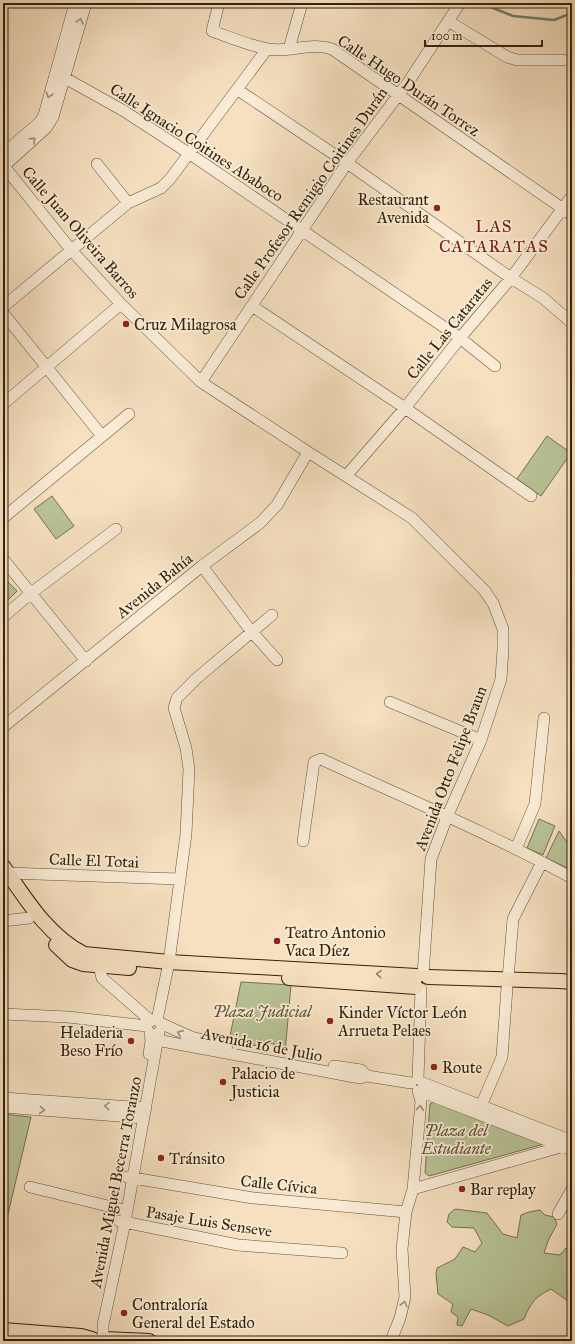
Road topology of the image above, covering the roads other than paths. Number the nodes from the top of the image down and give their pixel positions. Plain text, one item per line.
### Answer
1 (75, 3) edge
2 (86, 3) edge
3 (219, 3) edge
4 (302, 3) edge
5 (460, 3) edge
6 (448, 21) junction
7 (268, 49) junction
8 (289, 49) junction
9 (563, 60) dead end
10 (60, 75) junction
11 (238, 90) junction
12 (397, 95) junction
13 (3, 154) edge
14 (190, 154) junction
15 (346, 163) junction
16 (97, 164) dead end
17 (3, 166) edge
18 (572, 196) edge
19 (128, 203) junction
20 (567, 212) edge
21 (301, 230) junction
22 (72, 251) junction
23 (511, 278) junction
24 (121, 304) junction
25 (252, 306) junction
26 (3, 307) edge
27 (3, 313) edge
28 (572, 322) edge
29 (460, 338) junction
30 (495, 366) dead end
31 (46, 367) junction
32 (201, 382) junction
33 (3, 404) edge
34 (405, 408) junction
35 (129, 414) dead end
36 (102, 436) junction
37 (308, 452) junction
38 (346, 476) junction
39 (531, 496) dead end
40 (3, 518) edge
41 (116, 529) dead end
42 (3, 559) edge
43 (202, 566) junction
44 (30, 594) junction
45 (272, 615) dead end
46 (3, 617) edge
47 (251, 631) junction
48 (277, 660) dead end
49 (86, 661) junction
50 (390, 702) dead end
51 (544, 718) dead end
52 (3, 728) edge
53 (481, 740) junction
54 (448, 817) junction
55 (303, 841) dead end
56 (516, 849) junction
57 (542, 862) junction
58 (5, 873) edge
59 (572, 878) edge
60 (179, 879) junction
61 (29, 918) junction
62 (3, 921) edge
63 (99, 961) junction
64 (168, 966) junction
65 (422, 982) junction
66 (572, 982) edge
67 (508, 983) junction
68 (572, 990) edge
69 (3, 1014) edge
70 (156, 1030) junction
71 (367, 1076) junction
72 (418, 1085) junction
73 (3, 1098) edge
74 (481, 1106) junction
75 (3, 1107) edge
76 (142, 1113) junction
77 (570, 1144) edge
78 (130, 1178) junction
79 (30, 1188) dead end
80 (413, 1189) junction
81 (572, 1189) edge
82 (120, 1209) junction
83 (406, 1212) junction
84 (558, 1214) dead end
85 (122, 1222) junction
86 (342, 1253) dead end
87 (3, 1330) edge
88 (98, 1339) edge
89 (149, 1341) edge
90 (391, 1341) edge

1 - 10 street
10 -> 2 street
3 - 7 street, Calle Hugo Durán Torrez
4 - 8 street
5 - 6 street, Calle Profesor Remigio Coitines Durán
6 - 9 street
6 - 12 street, Calle Profesor Remigio Coitines Durán
7 - 8 street, Calle Hugo Durán Torrez
7 - 11 street
8 - 12 street, Calle Hugo Durán Torrez
10 -> 13 street
10 - 14 street, Calle Ignacio Coitines Ababoco
17 -> 10 street
11 - 14 street
11 - 15 street
12 - 15 street, Calle Profesor Remigio Coitines Durán
12 - 20 street, Calle Hugo Durán Torrez
14 - 19 street
14 - 21 street, Calle Ignacio Coitines Ababoco
15 - 21 street, Calle Profesor Remigio Coitines Durán
15 - 23 street
16 - 19 street
17 - 22 street, Calle Juan Oliveira Barros
18 - 20 street, Calle Las Cataratas
19 - 22 street
20 - 23 street, Calle Las Cataratas
21 - 25 street, Calle Profesor Remigio Coitines Durán
21 - 29 street, Calle Ignacio Coitines Ababoco
22 - 24 street, Calle Juan Oliveira Barros
22 - 26 street
23 - 28 street
23 - 29 street, Calle Las Cataratas
24 - 31 street
24 - 32 street, Calle Juan Oliveira Barros
25 - 32 street, Calle Profesor Remigio Coitines Durán
25 - 34 street
27 - 31 street
29 - 30 street, Calle Ignacio Coitines Ababoco
29 - 34 street, Calle Las Cataratas
31 - 33 street
31 - 36 street
32 - 37 street, Calle Juan Oliveira Barros
34 - 38 street, Calle Las Cataratas
34 - 39 street
35 - 36 street
36 - 40 street
37 - 38 street, Calle Juan Oliveira Barros
37 - 43 street, Avenida Bahía
38 - 53 street, Avenida Otto Felipe Braun
41 - 44 street
42 - 44 street
43 - 47 street
43 - 49 street, Avenida Bahía
44 - 46 street
44 - 49 street
45 - 47 street, Avenida Miguel Becerra Toranzo
47 - 48 street
47 - 60 street, Avenida Miguel Becerra Toranzo
49 - 52 street, Avenida Bahía
50 - 53 street
51 - 56 street
53 - 54 street, Avenida Otto Felipe Braun
54 - 55 street
54 - 56 street
54 - 65 street, Avenida Otto Felipe Braun
56 - 57 street
57 - 59 street
57 - 67 street
58 - 60 street, Calle El Totai
58 - 61 main road
58 - 63 main road
60 - 64 street, Avenida Miguel Becerra Toranzo
61 - 62 street
61 - 63 main road
63 - 64 main road
63 - 70 street, Avenida 16 de Julio
64 - 65 main road
64 - 70 street, Avenida Miguel Becerra Toranzo
65 - 67 main road
65 - 72 street, Avenida Otto Felipe Braun
66 - 67 main road
67 - 68 main road
67 - 74 street
69 - 70 street
70 - 71 street, Avenida 16 de Julio
71 -> 70 street, Avenida 16 de Julio
70 - 76 street, Avenida Miguel Becerra Toranzo
70 - 76 street, Avenida Miguel Becerra Toranzo
71 - 72 street, Avenida 16 de Julio
72 - 74 street, Avenida 16 de Julio
72 - 77 street, Avenida 16 de Julio
80 -> 72 street, Avenida Otto Felipe Braun
76 -> 73 street
74 - 77 street, Avenida 16 de Julio
75 -> 76 street
76 - 78 street, Avenida Miguel Becerra Toranzo
77 - 80 street
78 - 82 street, Avenida Miguel Becerra Toranzo
78 - 83 street, Calle Cívica
78 - 85 street, Avenida Miguel Becerra Toranzo
79 - 82 street
80 - 83 street, Avenida Otto Felipe Braun
81 - 84 street
82 - 85 street, Avenida Miguel Becerra Toranzo
90 -> 83 street, Avenida Otto Felipe Braun
85 - 86 street, Pasaje Luis Senseve
85 - 88 street, Avenida Miguel Becerra Toranzo
87 - 88 main road
88 - 89 main road

